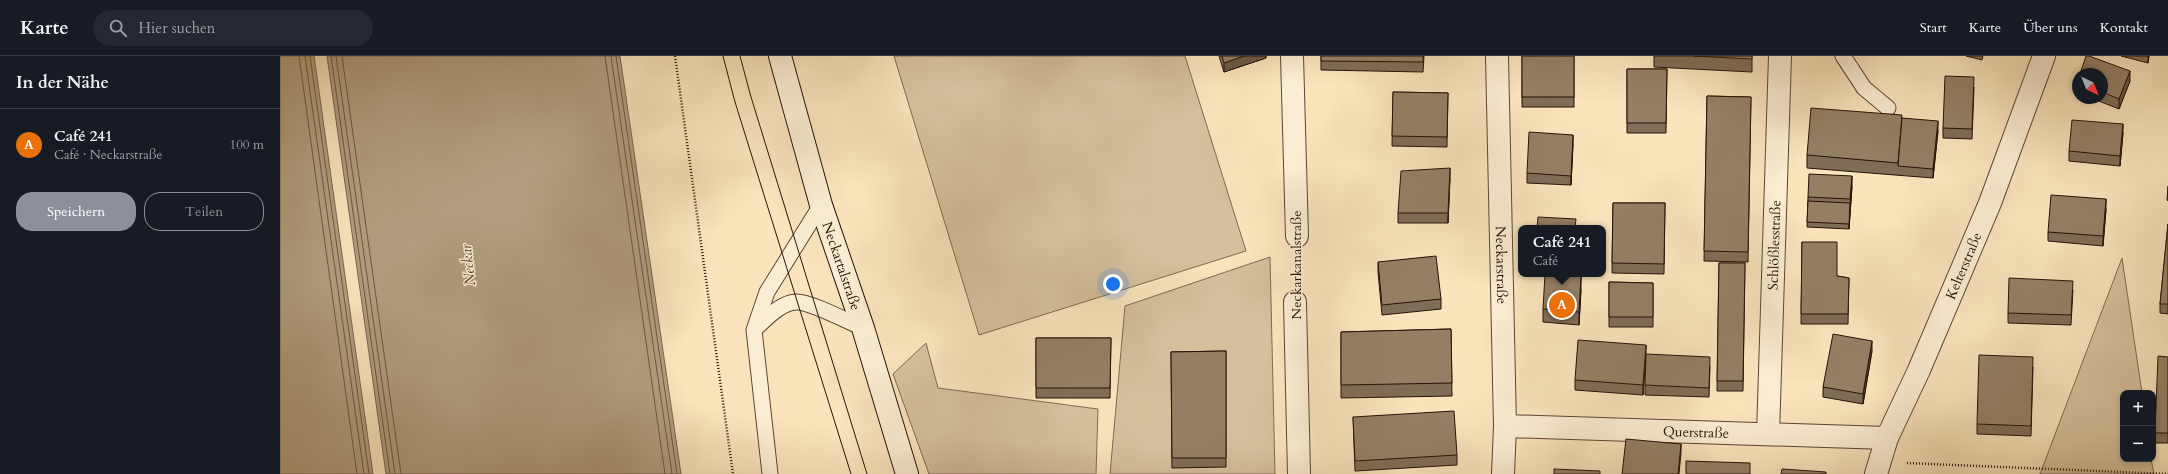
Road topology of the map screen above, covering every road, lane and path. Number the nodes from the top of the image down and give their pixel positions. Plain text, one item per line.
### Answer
1 (675, 56) edge
2 (780, 56) edge
3 (1292, 56) edge
4 (1496, 56) edge
5 (1780, 56) edge
6 (1843, 56) edge
7 (2044, 56) edge
8 (1888, 108) dead end
9 (821, 205) junction
10 (1297, 236) joint
11 (1295, 302) joint
12 (863, 328) junction
13 (754, 330) junction
14 (1505, 426) junction
15 (1768, 434) junction
16 (1887, 438) junction
17 (1878, 468) edge
18 (733, 474) edge
19 (770, 474) edge
20 (907, 474) edge
21 (1299, 474) edge
22 (1503, 474) edge
23 (2168, 474) edge

1 - 18 path
2 - 9 street, Neckartalstraße
3 - 10 street, Neckarkanalstraße
4 - 14 street, Neckarstraße
5 - 15 street, Schlößlesstraße
6 - 8 lane
7 - 16 street, Kelterstraße
9 - 12 street, Neckartalstraße
9 - 13 lane
10 - 11 path, Neckarkanalstraße
11 - 21 street, Neckarkanalstraße
12 - 13 lane
12 - 20 street, Neckartalstraße
13 - 19 lane
14 - 15 street, Querstraße
14 - 22 street, Neckarstraße
15 - 16 street, Querstraße
16 - 17 street, Kelterstraße
17 - 23 path

